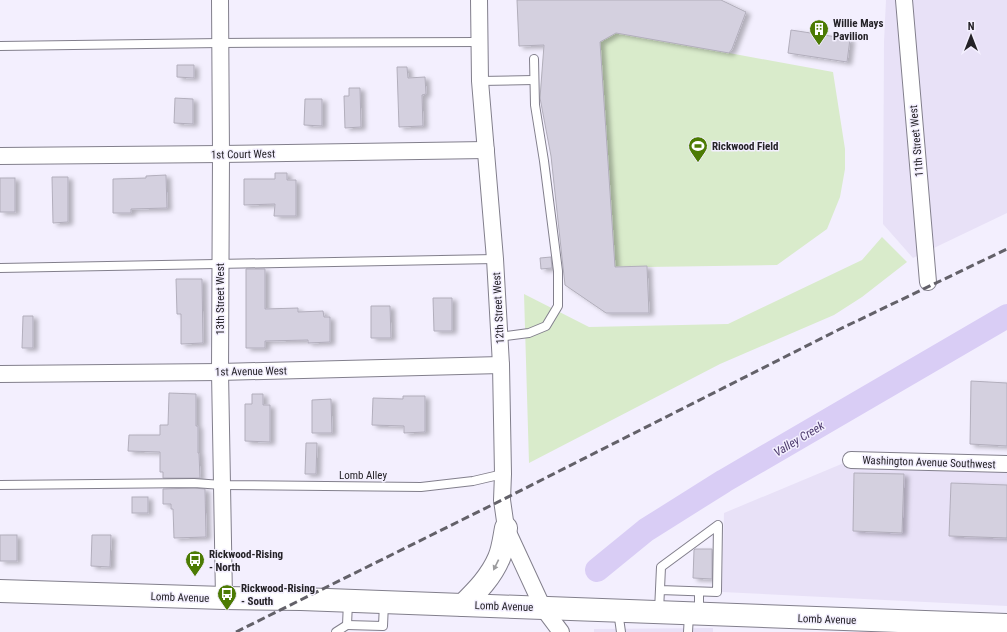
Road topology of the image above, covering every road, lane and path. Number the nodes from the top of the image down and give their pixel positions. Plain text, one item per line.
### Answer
1 (220, 0) edge
2 (479, 0) edge
3 (904, 0) edge
4 (479, 42) junction
5 (220, 43) junction
6 (0, 46) edge
7 (534, 59) dead end
8 (534, 80) junction
9 (480, 82) junction
10 (486, 150) junction
11 (221, 154) junction
12 (0, 156) edge
13 (495, 259) junction
14 (221, 263) junction
15 (0, 268) edge
16 (928, 282) dead end
17 (500, 337) junction
18 (501, 365) junction
19 (220, 372) junction
20 (0, 374) edge
21 (851, 460) dead end
22 (1007, 464) edge
23 (503, 474) junction
24 (0, 485) edge
25 (222, 485) junction
26 (506, 528) junction
27 (660, 590) junction
28 (0, 591) edge
29 (699, 592) junction
30 (224, 598) junction
31 (348, 601) junction
32 (384, 602) junction
33 (463, 605) junction
34 (542, 608) junction
35 (618, 610) junction
36 (659, 612) junction
37 (692, 620) edge
38 (347, 625) junction
39 (1007, 625) edge
40 (905, 627) edge
41 (336, 632) edge
42 (561, 632) edge
43 (621, 632) edge

1 - 5 street, 13th Street West
2 - 4 street, 12th Street West
3 - 16 street, 11th Street West
4 - 5 lane
4 - 9 street, 12th Street West
5 - 6 lane
5 - 11 street, 13th Street West
7 - 8 lane
8 - 9 lane
8 - 17 lane
9 - 10 street, 12th Street West
10 - 11 street, 1st Court West
10 - 13 street, 12th Street West
11 - 12 street, 1st Court West
11 - 14 street, 13th Street West
13 - 14 lane
13 - 17 street, 12th Street West
14 - 15 lane
14 - 19 street, 13th Street West
17 - 18 street, 12th Street West
18 - 19 street, 1st Avenue West
18 - 23 street, 12th Street West
19 - 20 street, 1st Avenue West
19 - 25 street, 13th Street West
21 - 22 street, Washington Avenue Southwest
23 - 25 lane, Lomb Alley
23 - 26 street, 12th Street West
24 - 25 lane, Lomb Alley
25 - 30 street, 13th Street West
26 -> 33 main road
26 - 34 street, 12th Street West
27 - 29 lane
27 - 29 lane
27 - 36 lane
28 - 30 main road, Lomb Avenue
29 - 37 lane
30 - 31 main road, Lomb Avenue
31 - 32 main road, Lomb Avenue
31 - 38 lane
32 - 33 main road, Lomb Avenue
32 - 38 lane
33 - 34 main road, Lomb Avenue
34 - 35 main road, Lomb Avenue
34 - 42 street, 12th Street West
35 - 36 main road, Lomb Avenue
35 - 43 lane
36 - 37 main road, Lomb Avenue
37 - 40 main road, Lomb Avenue
38 - 41 lane
39 - 40 main road, Lomb Avenue

